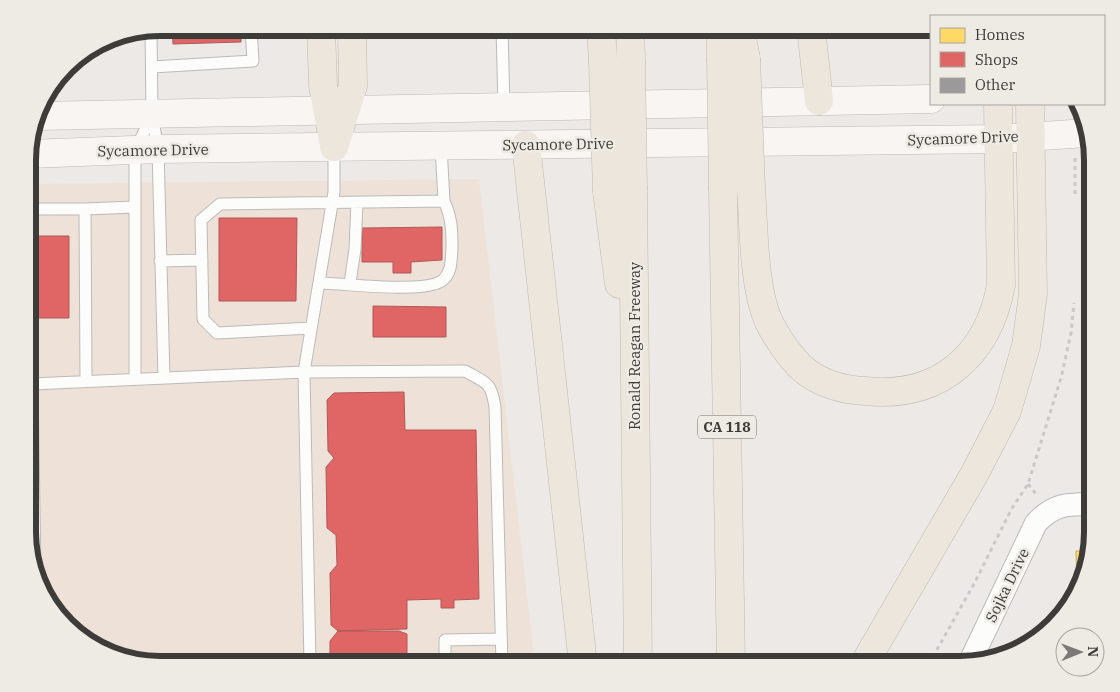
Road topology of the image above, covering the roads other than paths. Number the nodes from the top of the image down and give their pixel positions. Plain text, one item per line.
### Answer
1 (602, 36) edge
2 (630, 36) edge
3 (724, 36) edge
4 (738, 36) edge
5 (812, 36) edge
6 (151, 37) edge
7 (252, 37) edge
8 (321, 37) edge
9 (352, 37) edge
10 (502, 37) edge
11 (733, 59) junction
12 (152, 67) junction
13 (930, 99) edge
14 (819, 101) junction
15 (998, 105) edge
16 (1030, 105) edge
17 (504, 107) junction
18 (337, 111) junction
19 (152, 115) junction
20 (45, 116) edge
21 (1080, 133) edge
22 (1030, 136) junction
23 (999, 139) junction
24 (526, 145) junction
25 (334, 146) junction
26 (441, 146) junction
27 (147, 150) junction
28 (36, 154) edge
29 (620, 191) junction
30 (444, 201) junction
31 (332, 203) junction
32 (358, 203) junction
33 (135, 207) junction
34 (85, 208) junction
35 (36, 209) edge
36 (202, 260) junction
37 (160, 261) junction
38 (319, 283) junction
39 (350, 283) junction
40 (311, 328) junction
41 (304, 372) junction
42 (164, 378) junction
43 (135, 379) junction
44 (86, 381) junction
45 (36, 384) edge
46 (1083, 504) edge
47 (501, 639) junction
48 (974, 654) edge
49 (582, 655) edge
50 (638, 655) edge
51 (731, 655) edge
52 (869, 655) edge
53 (310, 656) edge
54 (446, 656) edge
55 (502, 656) edge

1 - 29 highway, bridge
2 - 29 highway, bridge
3 - 11 highway, CA 118
4 - 11 highway
5 - 14 highway
6 - 12 lane
7 - 12 lane
8 - 18 highway
9 - 18 highway
10 - 17 lane
11 - 23 highway, bridge
11 - 51 highway, CA 118, bridge
12 - 19 lane
13 - 14 main road
14 - 17 main road
15 - 23 highway
16 - 22 highway
17 - 18 main road
18 - 19 main road
18 - 25 highway
19 - 20 main road
19 - 27 lane
19 - 27 lane
21 - 22 main road, Sycamore Drive
22 - 23 main road, Sycamore Drive
22 - 52 highway
23 - 24 main road, Sycamore Drive
24 - 26 main road, Sycamore Drive
24 - 49 highway
25 - 26 main road, Sycamore Drive
25 - 27 main road, Sycamore Drive
25 - 31 lane
26 - 30 lane
27 - 28 main road, Sycamore Drive
27 - 33 lane
27 - 37 lane
29 - 50 highway, Ronald Reagan Freeway
30 - 32 lane
30 - 39 lane
31 - 32 lane
31 - 36 lane
31 - 38 lane
32 - 39 lane
33 - 34 lane
33 - 43 lane
34 - 35 lane
34 - 44 lane
36 - 37 lane
36 - 40 lane
37 - 42 lane
38 - 39 lane
38 - 40 lane
40 - 41 lane
41 - 42 lane
41 - 47 lane
41 - 53 lane
42 - 43 lane
43 - 44 lane
44 - 45 lane
46 - 48 street, Sojka Drive
47 - 54 lane
47 - 55 lane

